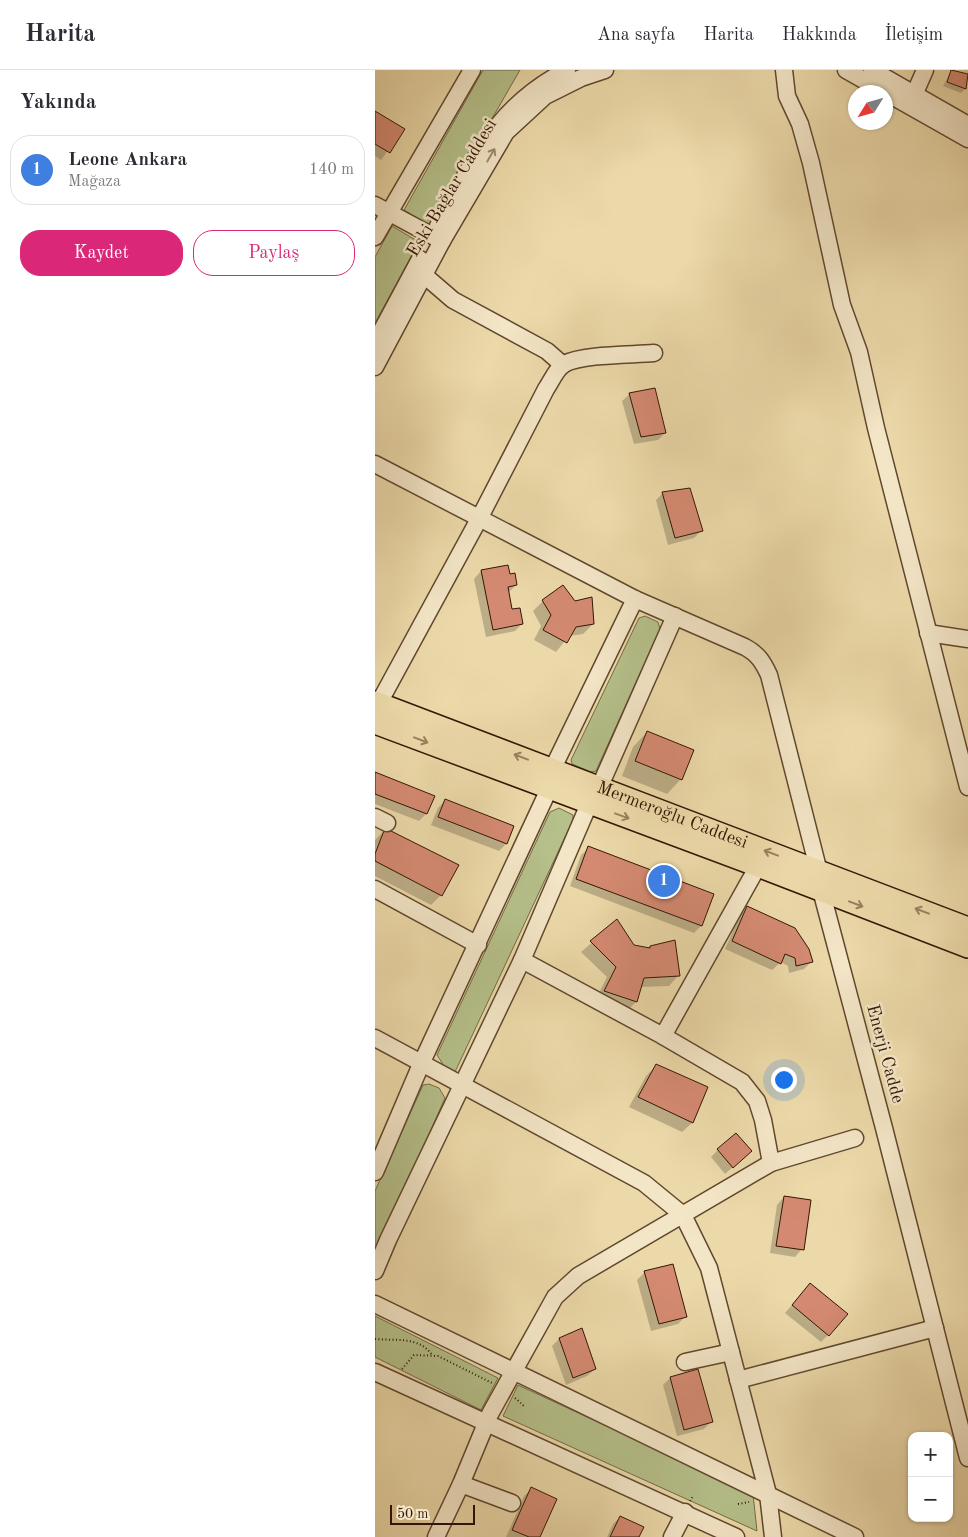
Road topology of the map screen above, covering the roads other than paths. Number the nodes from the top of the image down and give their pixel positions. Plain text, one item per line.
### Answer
1 (472, 70) edge
2 (567, 70) edge
3 (605, 70) edge
4 (784, 70) edge
5 (846, 70) edge
6 (872, 70) edge
7 (925, 70) edge
8 (914, 95) junction
9 (968, 125) edge
10 (968, 138) edge
11 (382, 209) edge
12 (375, 237) edge
13 (438, 238) junction
14 (424, 275) junction
15 (375, 343) edge
16 (654, 353) dead end
17 (563, 365) junction
18 (375, 367) edge
19 (375, 464) edge
20 (479, 519) junction
21 (635, 599) junction
22 (675, 616) junction
23 (928, 633) junction
24 (968, 640) edge
25 (376, 709) edge
26 (963, 747) edge
27 (551, 778) junction
28 (968, 787) edge
29 (595, 795) junction
30 (759, 866) junction
31 (820, 881) junction
32 (375, 888) edge
33 (968, 928) edge
34 (478, 945) junction
35 (968, 947) edge
36 (522, 960) junction
37 (663, 1036) junction
38 (375, 1038) edge
39 (422, 1062) junction
40 (462, 1084) junction
41 (855, 1138) dead end
42 (771, 1163) junction
43 (375, 1172) edge
44 (683, 1215) junction
45 (375, 1272) edge
46 (375, 1304) edge
47 (935, 1328) junction
48 (731, 1352) junction
49 (685, 1362) dead end
50 (513, 1371) junction
51 (375, 1372) edge
52 (738, 1380) junction
53 (486, 1423) junction
54 (968, 1458) edge
55 (461, 1484) junction
56 (768, 1494) junction
57 (512, 1503) dead end
58 (685, 1512) junction
59 (436, 1537) edge
60 (672, 1537) edge
61 (736, 1537) edge
62 (773, 1537) edge
63 (855, 1537) edge

1 - 11 street
2 - 13 street, Eski Bağlar Caddesi
13 -> 3 street, Eski Bağlar Caddesi
4 - 23 street
5 - 10 street
6 - 8 street
7 - 8 street
8 - 9 street
11 - 12 street
11 - 13 street
13 - 14 street, Eski Bağlar Caddesi
13 - 15 street, Eski Bağlar Caddesi
14 - 17 street
14 - 18 street, Eski Bağlar Caddesi
16 - 17 street
17 - 20 street
19 - 20 street
20 - 21 street
20 - 25 street
21 - 22 street
21 - 27 street
22 - 29 street
22 - 31 street, Enerji Cadde
23 - 24 street
23 - 26 street
25 - 27 main road, Mermeroğlu Caddesi
26 - 28 street
27 - 29 main road, Mermeroğlu Caddesi
27 - 34 street
29 -> 30 main road, Mermeroğlu Caddesi
31 -> 29 main road, Mermeroğlu Caddesi
29 - 36 street
30 - 31 main road, Mermeroğlu Caddesi
30 - 37 street
33 -> 31 main road, Mermeroğlu Caddesi
31 -> 35 main road, Mermeroğlu Caddesi
31 - 47 street, Enerji Cadde
32 - 34 street
34 - 39 street
36 - 37 street
36 - 40 street
37 - 42 street
38 - 39 street
39 - 40 street
39 - 43 street
40 - 44 street
40 - 45 street
41 - 42 street
42 - 44 street
44 - 48 street
44 - 50 street
46 - 50 street
47 - 52 street
47 - 54 street, Enerji Cadde
48 - 49 street
48 - 52 street
50 - 53 street
50 - 56 street
51 - 53 street
52 - 56 street
53 - 55 street
53 - 58 street
55 - 57 street
55 - 59 street
56 - 62 street
56 - 63 street
58 - 60 street
58 - 61 street

